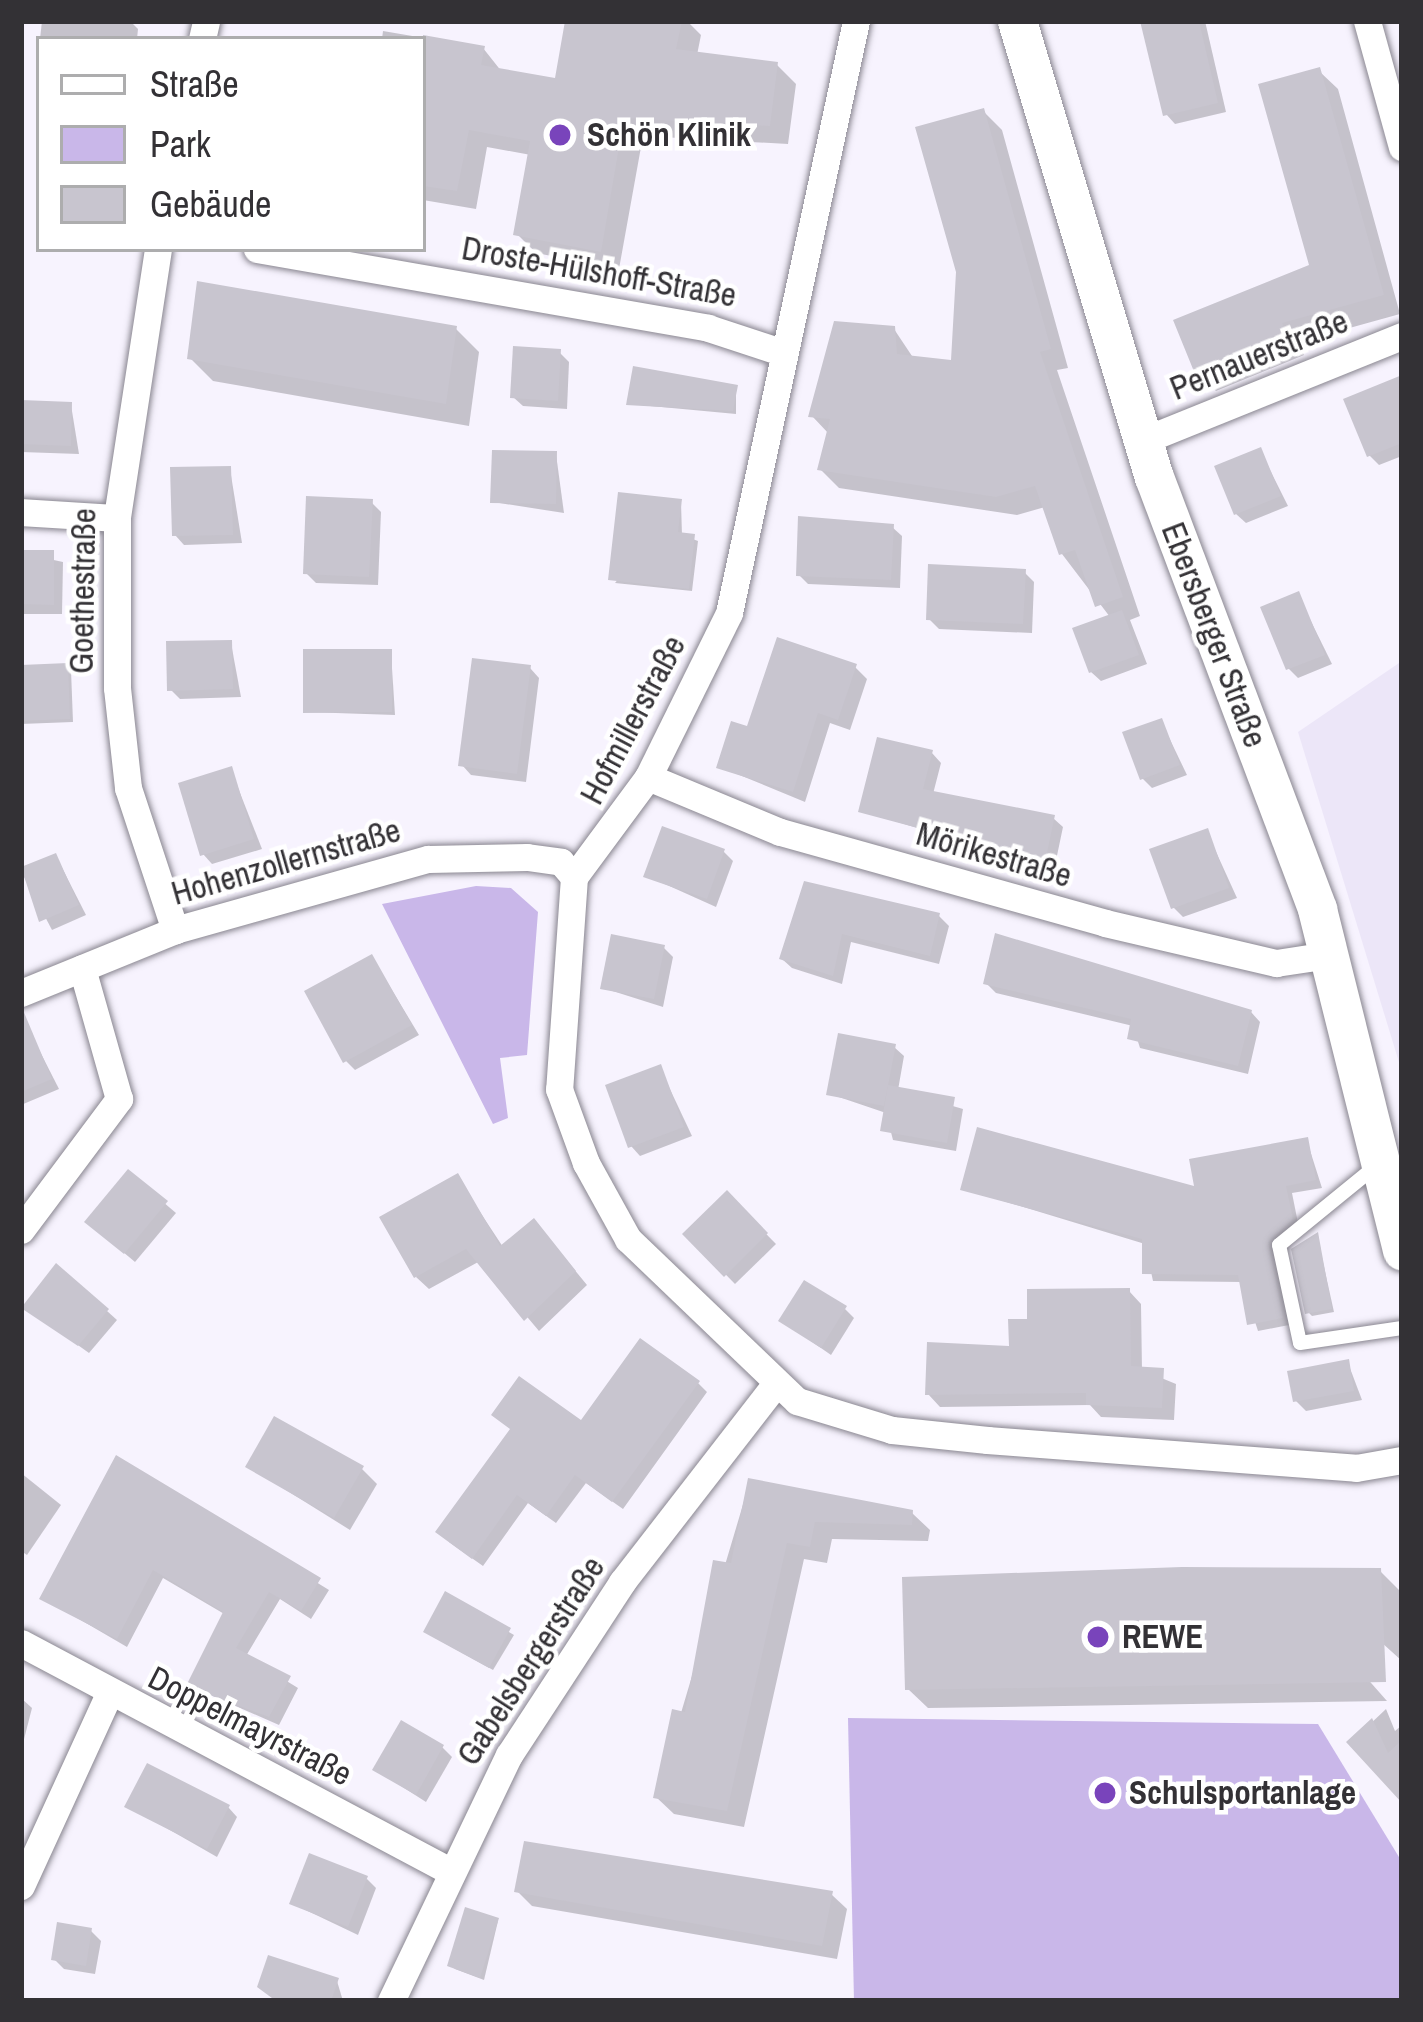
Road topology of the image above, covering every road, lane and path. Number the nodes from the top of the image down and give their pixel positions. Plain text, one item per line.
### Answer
1 (856, 21) edge
2 (1017, 21) edge
3 (1367, 21) edge
4 (1402, 147) edge
5 (158, 252) edge
6 (274, 252) edge
7 (1402, 336) edge
8 (782, 352) junction
9 (1142, 441) junction
10 (21, 512) edge
11 (117, 518) junction
12 (648, 777) junction
13 (574, 877) junction
14 (176, 930) junction
15 (1329, 955) junction
16 (82, 968) junction
17 (21, 993) edge
18 (1380, 1163) junction
19 (21, 1230) edge
20 (1402, 1251) edge
21 (1402, 1328) edge
22 (774, 1386) junction
23 (1402, 1460) edge
24 (21, 1643) edge
25 (109, 1694) junction
26 (448, 1870) junction
27 (21, 1886) edge
28 (391, 2001) edge

1 - 8 street, Hofmillerstraße
2 - 9 street, Ebersberger Straße
3 - 4 street
5 - 11 street, Goethestraße
6 - 8 street, Droste-Hülshoff-Straße
7 - 9 street, Pernauerstraße
8 - 12 street, Hofmillerstraße
9 - 15 street, Ebersberger Straße
10 - 11 street
11 - 14 street, Goethestraße
12 - 13 street, Hofmillerstraße
12 - 15 street, Mörikestraße
13 - 14 street, Hohenzollernstraße
13 - 22 street
14 - 16 street, Hohenzollernstraße
15 - 18 street, Ebersberger Straße
16 - 17 street, Hohenzollernstraße
16 - 19 street
18 - 20 street, Ebersberger Straße
18 - 21 lane
22 - 23 street
22 - 26 street, Gabelsbergerstraße
24 - 25 street, Doppelmayrstraße
25 - 26 street, Doppelmayrstraße
25 - 27 street
26 - 28 street, Gabelsbergerstraße

